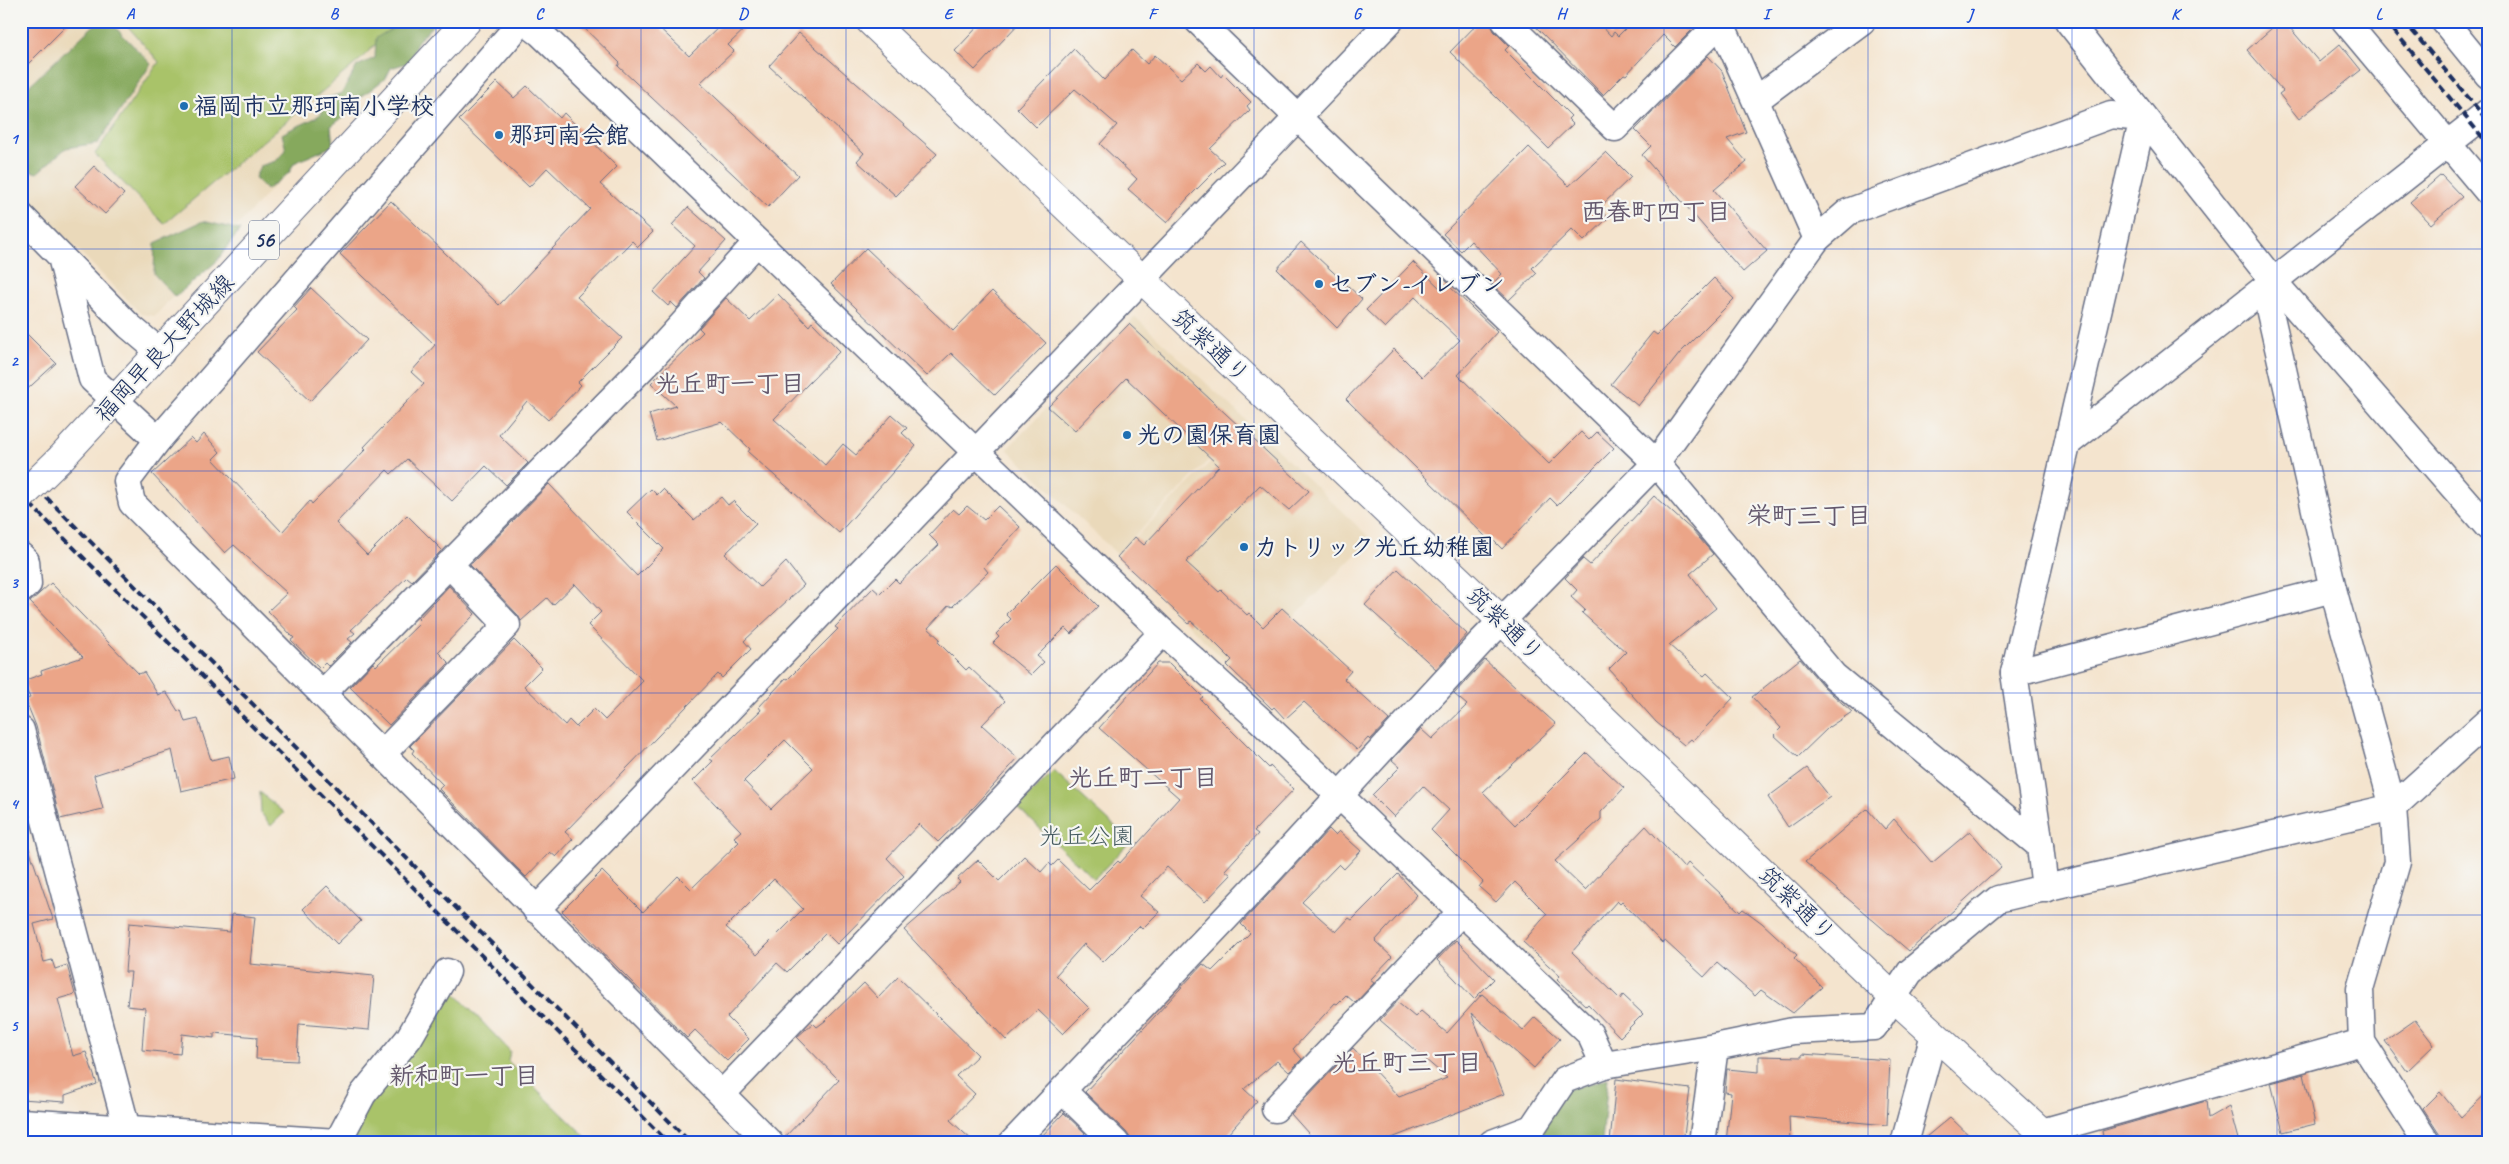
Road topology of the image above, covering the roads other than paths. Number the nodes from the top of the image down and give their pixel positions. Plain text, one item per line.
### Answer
1 (467, 21) edge
2 (519, 21) edge
3 (524, 21) edge
4 (870, 21) edge
5 (1198, 21) edge
6 (1390, 21) edge
7 (1505, 21) edge
8 (1862, 21) edge
9 (2068, 21) edge
10 (2345, 21) edge
11 (2444, 21) edge
12 (1720, 22) edge
13 (2488, 75) edge
14 (1756, 100) junction
15 (2488, 112) edge
16 (2144, 118) junction
17 (1299, 119) junction
18 (2447, 144) junction
19 (2488, 192) edge
20 (21, 216) edge
21 (1817, 238) junction
22 (757, 242) junction
23 (61, 257) junction
24 (1140, 280) junction
25 (2274, 282) junction
26 (161, 352) junction
27 (158, 440) junction
28 (2068, 443) junction
29 (976, 451) junction
30 (1656, 463) junction
31 (21, 497) edge
32 (2488, 527) edge
33 (21, 556) edge
34 (449, 564) junction
35 (2333, 589) junction
36 (21, 590) edge
37 (1502, 621) junction
38 (1162, 632) junction
39 (2014, 673) junction
40 (322, 694) junction
41 (2488, 721) edge
42 (21, 730) edge
43 (382, 754) junction
44 (1338, 796) junction
45 (2394, 807) junction
46 (2040, 846) junction
47 (2045, 889) junction
48 (536, 910) junction
49 (1462, 911) junction
50 (447, 972) dead end
51 (1892, 996) junction
52 (1934, 1034) junction
53 (2362, 1042) junction
54 (1715, 1048) junction
55 (1604, 1065) junction
56 (1062, 1091) junction
57 (722, 1094) junction
58 (1275, 1109) dead end
59 (21, 1122) edge
60 (1530, 1135) edge
61 (127, 1136) edge
62 (2048, 1137) edge
63 (337, 1142) edge
64 (770, 1143) edge
65 (1012, 1143) edge
66 (1116, 1143) edge
67 (1492, 1143) edge
68 (1702, 1143) edge
69 (1904, 1143) edge
70 (2427, 1143) edge

1 - 26 street, 福岡早良大野城線 / 56
2 - 27 street
3 - 22 street
4 - 24 street, 筑紫通り
5 - 17 street
6 - 17 street
7 - 12 street
8 - 14 street
9 - 16 street
10 - 18 street
11 - 13 street
12 - 14 street
14 - 21 street
15 - 18 street
16 - 21 street
16 - 25 street
16 - 28 street
17 - 24 street
17 - 30 street
18 - 19 street
18 - 25 street
20 - 23 street
21 - 30 street
22 - 29 street
22 - 34 street
23 - 26 street
23 - 27 street
24 - 29 street
24 - 37 street, 筑紫通り
25 - 28 street
25 - 32 street
25 - 35 street
26 - 31 street, 福岡早良大野城線 / 56, bridge
27 - 40 street
28 - 39 street
29 - 38 street
29 - 48 street
30 - 37 street
30 - 46 street
33 - 36 street
34 - 40 street
34 - 43 street
35 - 39 street
35 - 45 street
37 - 44 street
37 - 51 street, 筑紫通り
38 - 44 street
38 - 57 street
39 - 46 street
40 - 43 street
41 - 45 street
42 - 61 street
43 - 48 street
44 - 49 street
44 - 56 street
45 - 47 street
45 - 53 street
46 - 47 street
47 - 51 street
48 - 57 street
49 - 55 street
49 - 58 street
50 - 63 street
51 - 52 street, 筑紫通り
51 - 54 street
52 - 62 street, 筑紫通り
52 - 69 street
53 - 62 street
53 - 70 street
54 - 55 street
54 - 68 street
55 - 60 street
56 - 65 street
56 - 66 street
57 - 64 street
59 - 61 street
60 - 67 street
61 - 63 street

